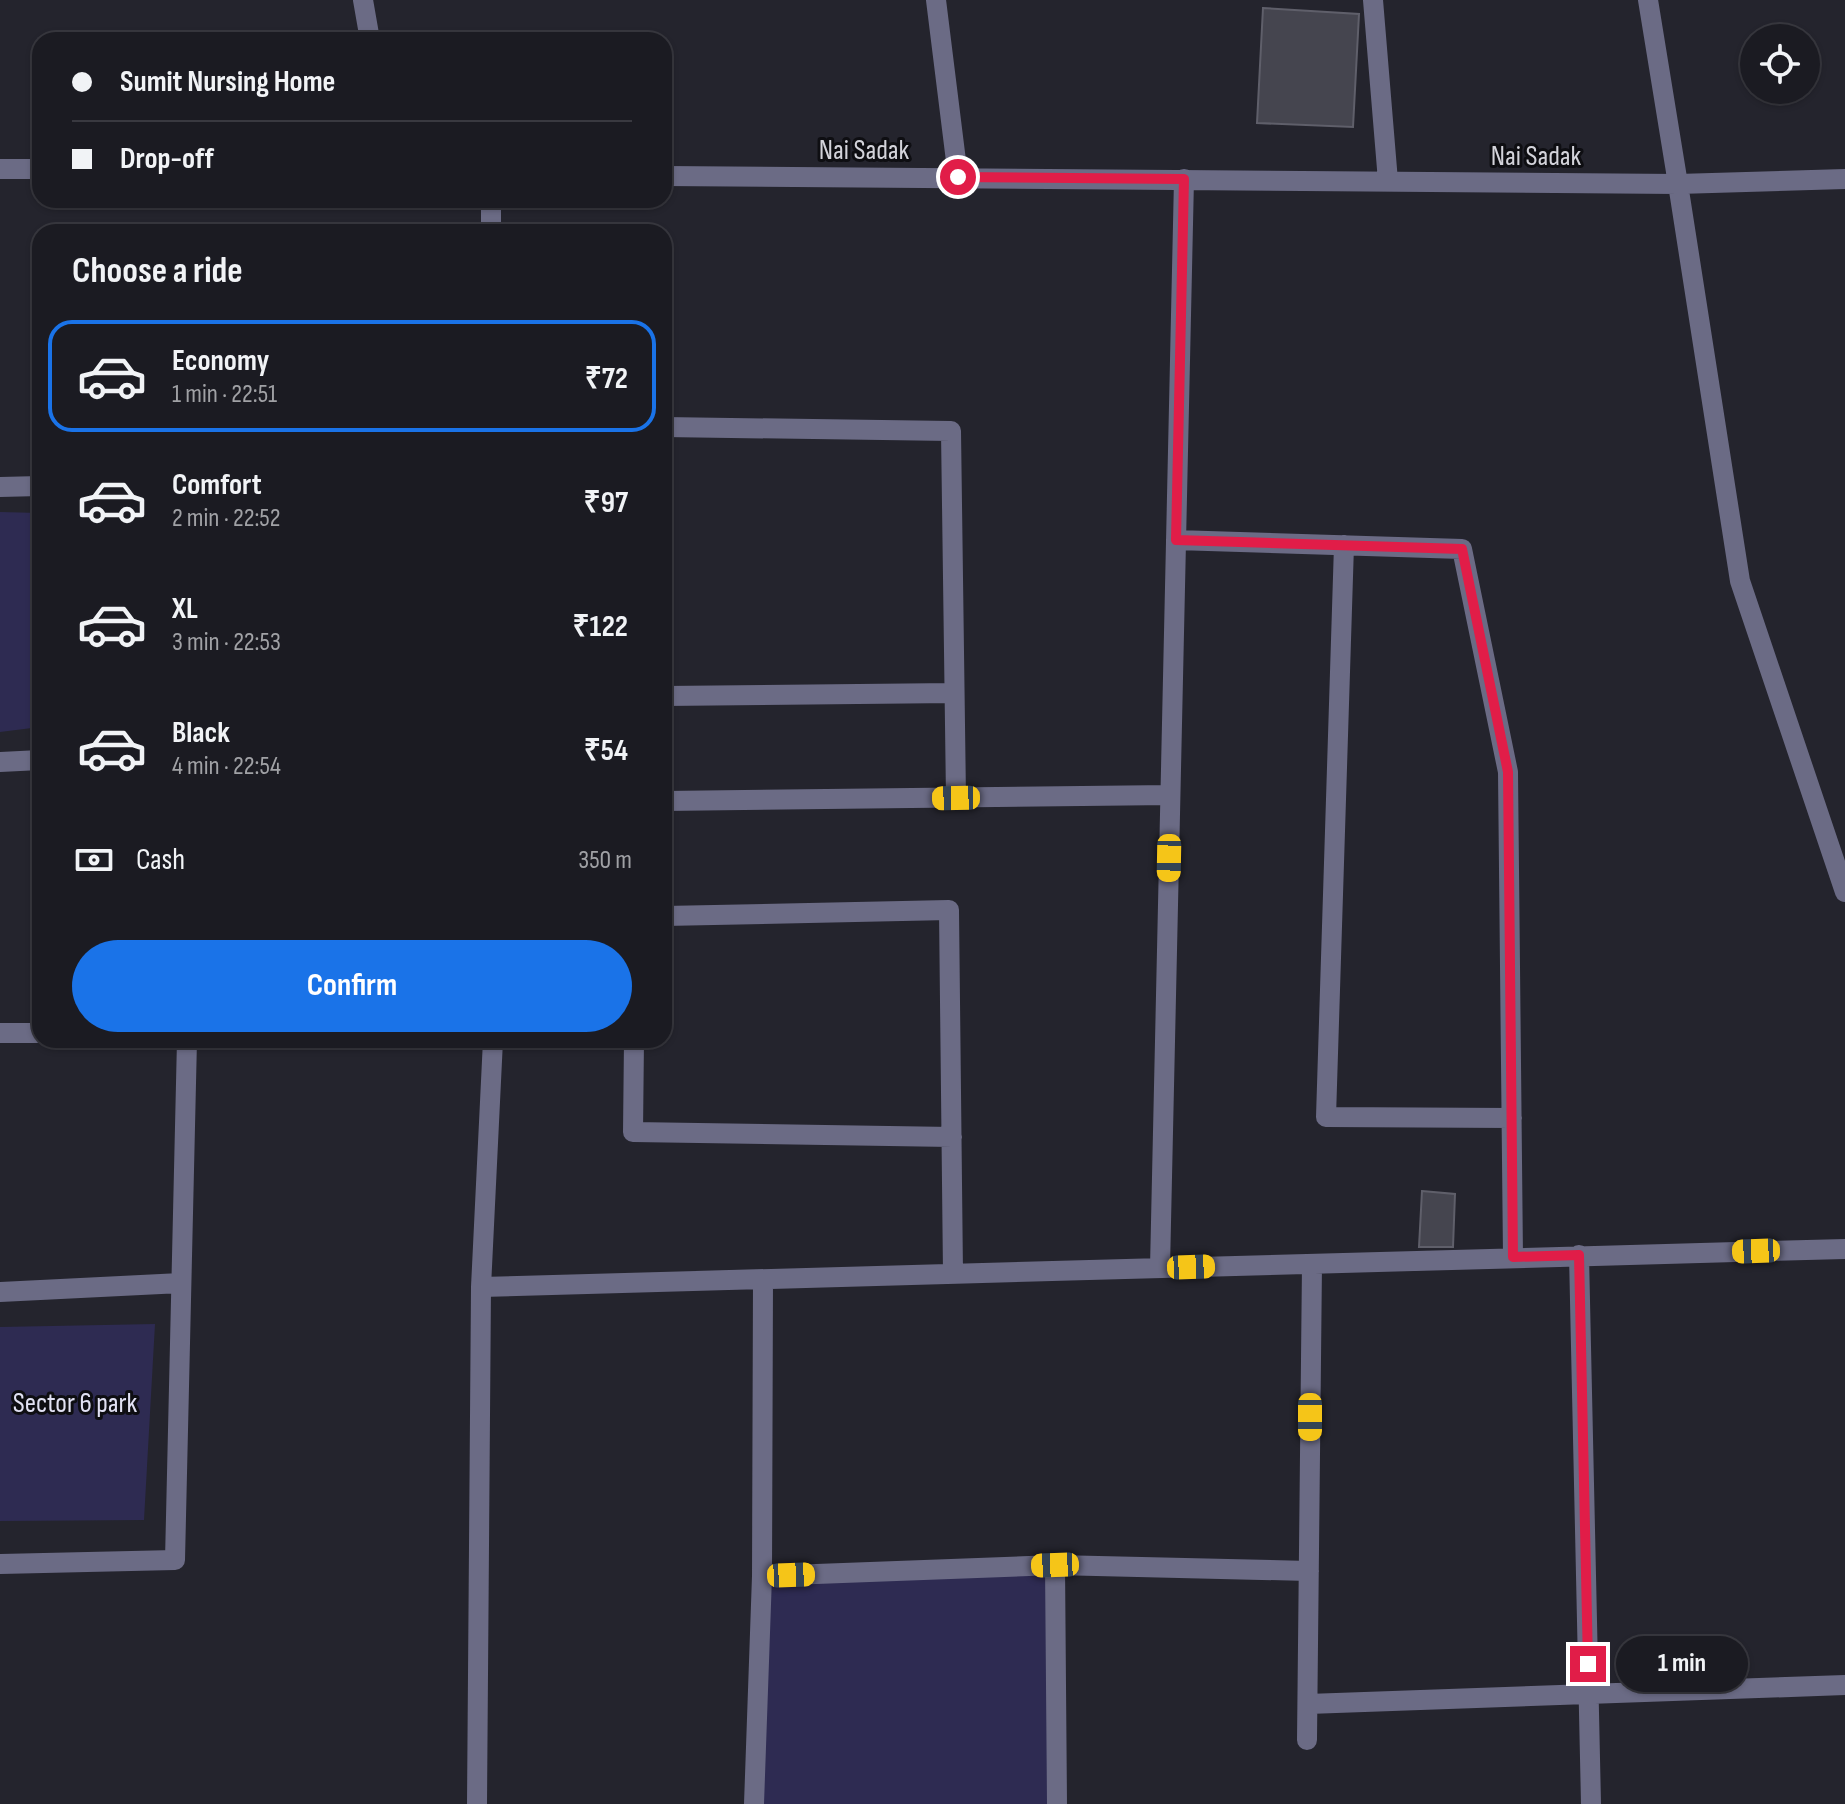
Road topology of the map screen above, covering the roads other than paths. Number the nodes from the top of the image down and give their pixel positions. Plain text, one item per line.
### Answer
1 (363, 0) edge
2 (936, 0) edge
3 (1373, 0) edge
4 (1648, 0) edge
5 (369, 32) edge
6 (0, 169) edge
7 (32, 169) edge
8 (672, 176) edge
9 (958, 177) junction
10 (1184, 179) junction
11 (1845, 179) edge
12 (1388, 181) junction
13 (1678, 184) junction
14 (672, 427) edge
15 (32, 486) edge
16 (0, 487) edge
17 (1176, 540) junction
18 (1344, 545) junction
19 (954, 693) junction
20 (672, 696) edge
21 (32, 760) edge
22 (0, 762) edge
23 (1170, 795) junction
24 (956, 798) junction
25 (672, 801) edge
26 (1845, 892) edge
27 (672, 916) edge
28 (0, 1033) edge
29 (32, 1033) edge
30 (187, 1048) edge
31 (493, 1048) edge
32 (634, 1048) edge
33 (1512, 1118) junction
34 (952, 1137) junction
35 (1845, 1249) edge
36 (1579, 1255) junction
37 (1513, 1257) junction
38 (1312, 1264) junction
39 (1160, 1268) junction
40 (953, 1274) junction
41 (763, 1280) junction
42 (181, 1283) junction
43 (481, 1287) junction
44 (0, 1292) edge
45 (0, 1564) edge
46 (1055, 1565) junction
47 (1309, 1571) junction
48 (762, 1576) junction
49 (1845, 1685) edge
50 (1589, 1695) junction
51 (1308, 1704) junction
52 (1307, 1740) dead end
53 (477, 1804) edge
54 (754, 1804) edge
55 (1057, 1804) edge
56 (1591, 1804) edge

1 - 5 street
2 - 9 street
3 - 12 street
4 - 13 street
6 - 7 street
8 - 9 street, Nai Sadak
9 - 10 street, Nai Sadak
10 - 12 street, Nai Sadak
10 - 17 street
11 - 13 street, Nai Sadak
12 - 13 street, Nai Sadak
13 - 26 street
14 - 19 street
15 - 16 street
17 - 18 street
17 - 23 street
18 - 33 street
18 - 33 street
19 - 20 street
19 - 24 street
21 - 22 street
23 - 24 street
23 - 39 street
24 - 25 street
27 - 34 street
28 - 29 street
30 - 42 street
31 - 43 street
32 - 34 street
33 - 37 street
34 - 40 street
35 - 36 street
36 - 37 street
36 - 50 street
37 - 38 street
38 - 39 street
38 - 47 street
39 - 40 street
40 - 41 street
41 - 43 street
41 - 48 street
42 - 44 street
42 - 45 street
43 - 53 street
46 - 47 street
46 - 48 street
46 - 55 street
47 - 51 street
48 - 54 street
49 - 50 street
50 - 51 street
50 - 56 street
51 - 52 street

